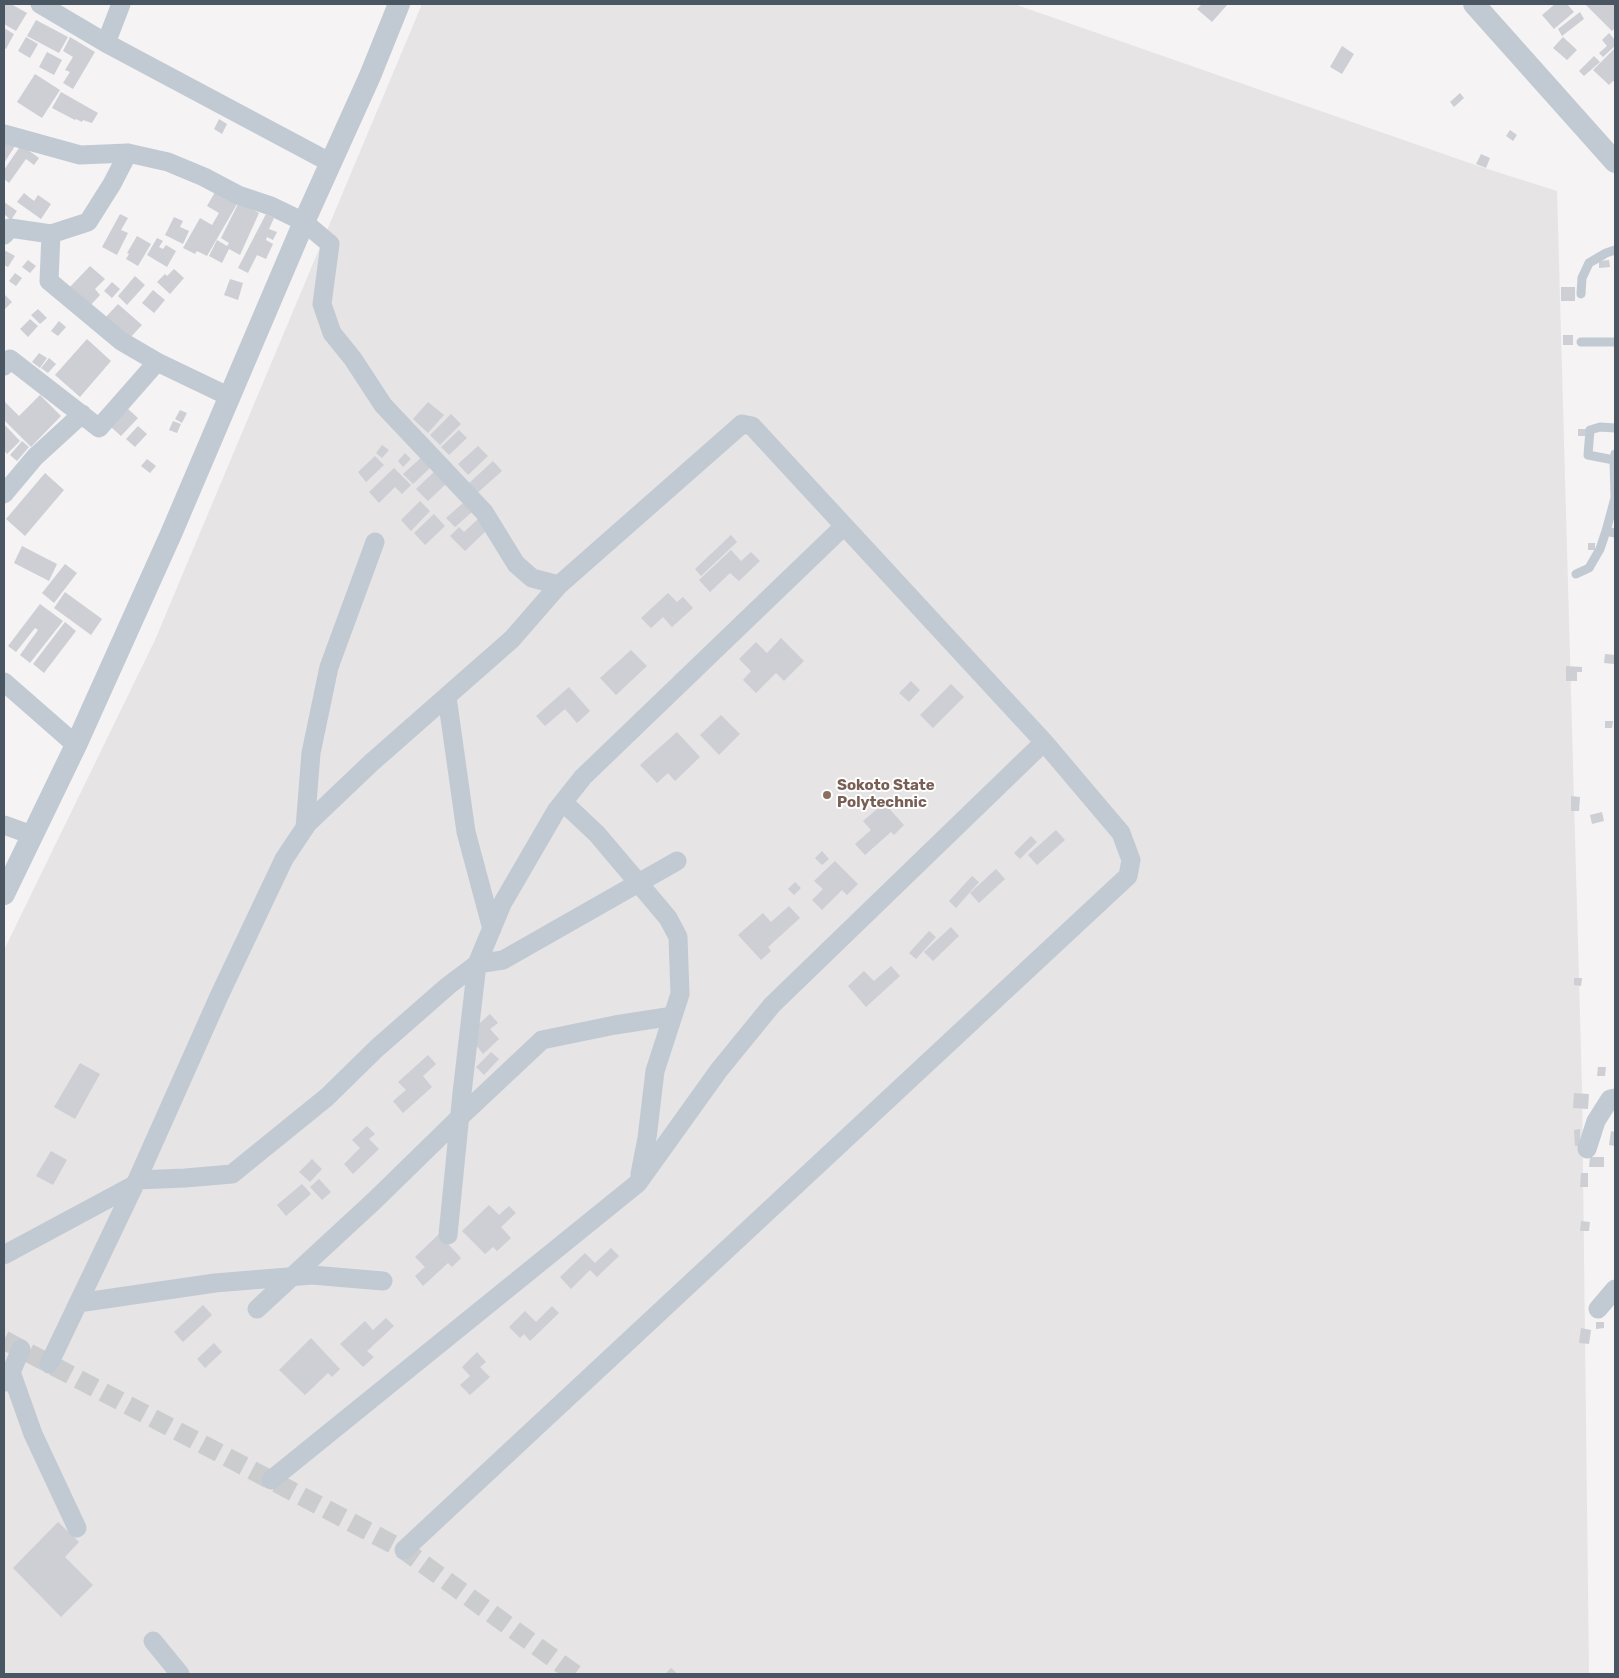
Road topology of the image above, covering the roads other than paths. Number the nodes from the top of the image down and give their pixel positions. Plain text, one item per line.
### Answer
1 (40, 4) edge
2 (121, 4) edge
3 (399, 4) edge
4 (1483, 7) edge
5 (106, 43) junction
6 (4, 134) edge
7 (128, 153) junction
8 (1615, 162) edge
9 (331, 163) junction
10 (304, 222) junction
11 (51, 234) junction
12 (4, 235) edge
13 (1615, 250) edge
14 (1581, 294) dead end
15 (1581, 342) dead end
16 (1615, 342) edge
17 (157, 362) junction
18 (4, 366) edge
19 (230, 397) junction
20 (82, 414) junction
21 (1615, 428) edge
22 (1614, 457) edge
23 (4, 494) edge
24 (844, 526) junction
25 (1606, 531) junction
26 (1615, 533) edge
27 (375, 542) dead end
28 (1576, 574) dead end
29 (559, 585) junction
30 (4, 682) edge
31 (447, 697) junction
32 (1044, 742) junction
33 (76, 746) junction
34 (564, 803) junction
35 (4, 825) edge
36 (305, 828) junction
37 (32, 835) junction
38 (677, 861) dead end
39 (638, 883) junction
40 (4, 894) edge
41 (492, 929) junction
42 (477, 964) junction
43 (673, 1016) junction
44 (1615, 1098) edge
45 (459, 1118) junction
46 (1587, 1149) dead end
47 (135, 1182) junction
48 (638, 1183) junction
49 (448, 1235) dead end
50 (4, 1255) edge
51 (292, 1276) junction
52 (382, 1281) dead end
53 (1615, 1289) edge
54 (78, 1303) junction
55 (257, 1309) dead end
56 (1598, 1309) dead end
57 (21, 1349) dead end
58 (49, 1364) dead end
59 (11, 1372) junction
60 (4, 1389) edge
61 (271, 1480) dead end
62 (77, 1528) dead end
63 (404, 1550) dead end
64 (153, 1641) dead end
65 (180, 1674) edge

1 - 5 street
2 - 5 street
3 - 9 street
4 - 8 street
5 - 9 street
6 - 7 street
7 - 10 street
7 - 11 street
9 - 10 street
10 - 19 street
10 - 29 street
11 - 12 street
11 - 17 street
13 - 14 lane
15 - 16 lane
17 - 19 street
17 - 20 street
18 - 20 street
19 - 33 street
20 - 23 street
21 - 22 lane
22 - 25 lane
24 - 29 street
24 - 32 street
24 - 34 street
25 - 26 lane
25 - 28 lane
27 - 36 street
29 - 31 street
30 - 33 street
31 - 36 street
31 - 41 street
32 - 48 street
32 - 63 street
33 - 37 street
34 - 39 street
34 - 41 street
35 - 37 street
36 - 47 street
37 - 40 street
38 - 39 street
39 - 42 street
39 - 43 street
41 - 42 street
42 - 45 street
42 - 47 street
43 - 45 street
43 - 48 street
44 - 46 street
45 - 49 street
45 - 51 street
47 - 50 street
47 - 54 street
48 - 61 street
51 - 52 street
51 - 54 street
51 - 55 street
53 - 56 street
54 - 58 street
57 - 59 street
59 - 60 street
59 - 62 street
64 - 65 street

